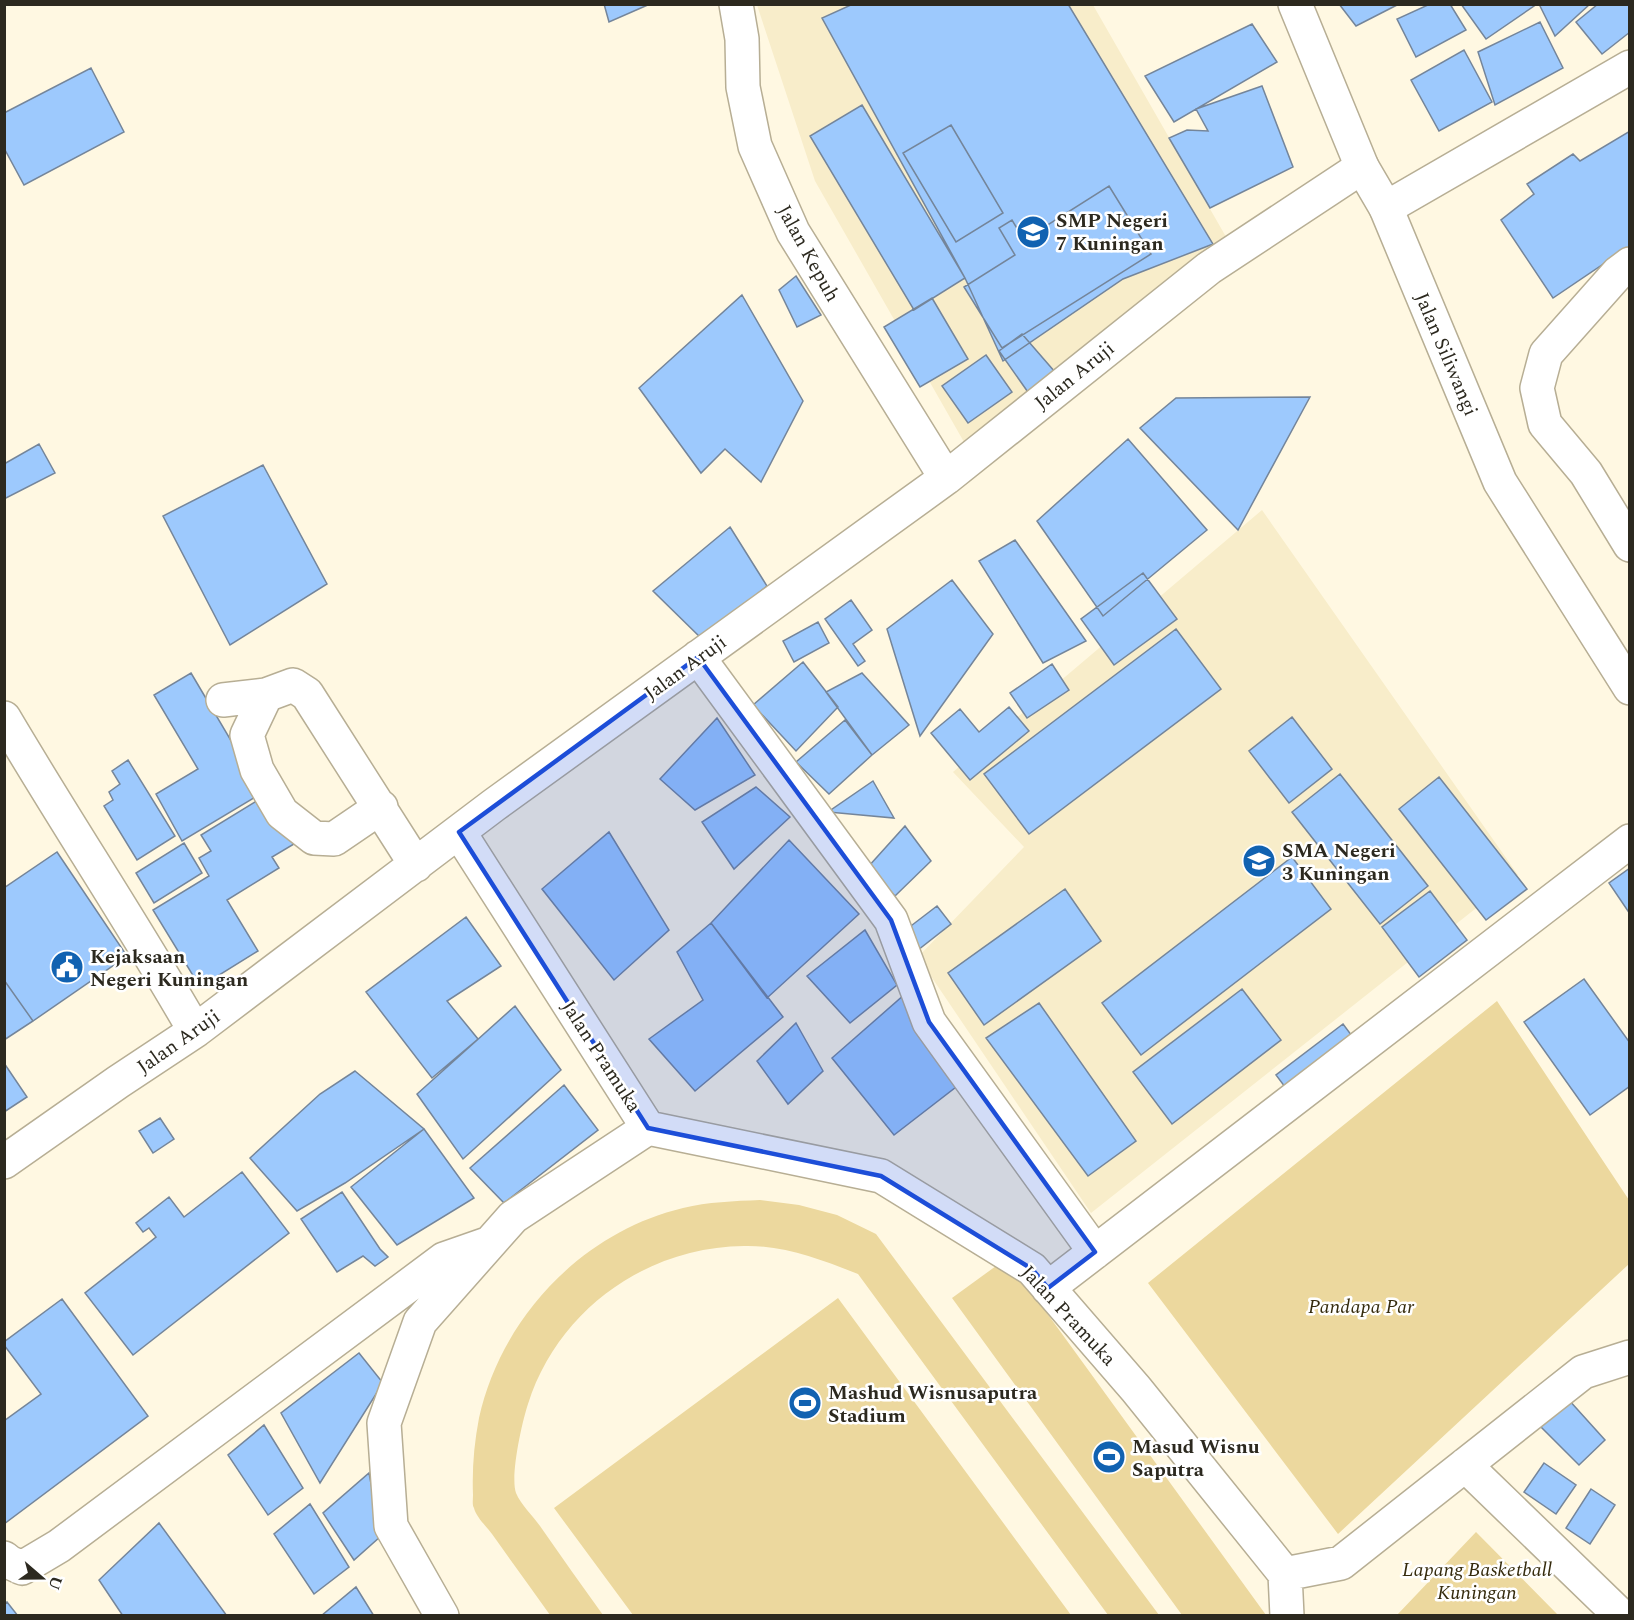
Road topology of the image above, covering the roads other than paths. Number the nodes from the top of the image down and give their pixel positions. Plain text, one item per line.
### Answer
1 (736, 4) edge
2 (1295, 4) edge
3 (1629, 67) edge
4 (1362, 167) junction
5 (1386, 208) junction
6 (1629, 264) edge
7 (946, 478) junction
8 (1629, 545) edge
9 (698, 657) junction
10 (1629, 688) edge
11 (266, 695) junction
12 (224, 699) dead end
13 (4, 718) edge
14 (381, 807) junction
15 (459, 832) junction
16 (1629, 841) edge
17 (416, 865) junction
18 (195, 1031) junction
19 (648, 1128) junction
20 (4, 1162) edge
21 (490, 1243) junction
22 (1095, 1252) junction
23 (1048, 1288) junction
24 (1629, 1357) edge
25 (1465, 1465) junction
26 (4, 1558) edge
27 (1285, 1574) junction
28 (442, 1616) edge
29 (1287, 1616) edge
30 (1621, 1616) edge

1 - 7 street, Jalan Kepuh
2 - 4 street, Jalan Siliwangi
3 - 5 street
4 - 5 street, Jalan Siliwangi
4 - 7 street, Jalan Aruji
5 - 10 street, Jalan Siliwangi
6 - 8 street
7 - 9 street, Jalan Aruji
9 - 15 street, Jalan Aruji
9 - 22 street
11 - 12 street
11 - 14 street
11 - 14 street
13 - 18 street
14 - 17 street
15 - 17 street, Jalan Aruji
15 - 19 street, Jalan Pramuka
16 - 22 street
17 - 18 street, Jalan Aruji
18 - 20 street, Jalan Aruji
19 - 21 street
19 - 23 street, Jalan Pramuka
21 - 26 street
21 - 28 street
22 - 23 street
23 - 27 street, Jalan Pramuka
24 - 25 street
25 - 27 street
25 - 30 street
27 - 29 street

